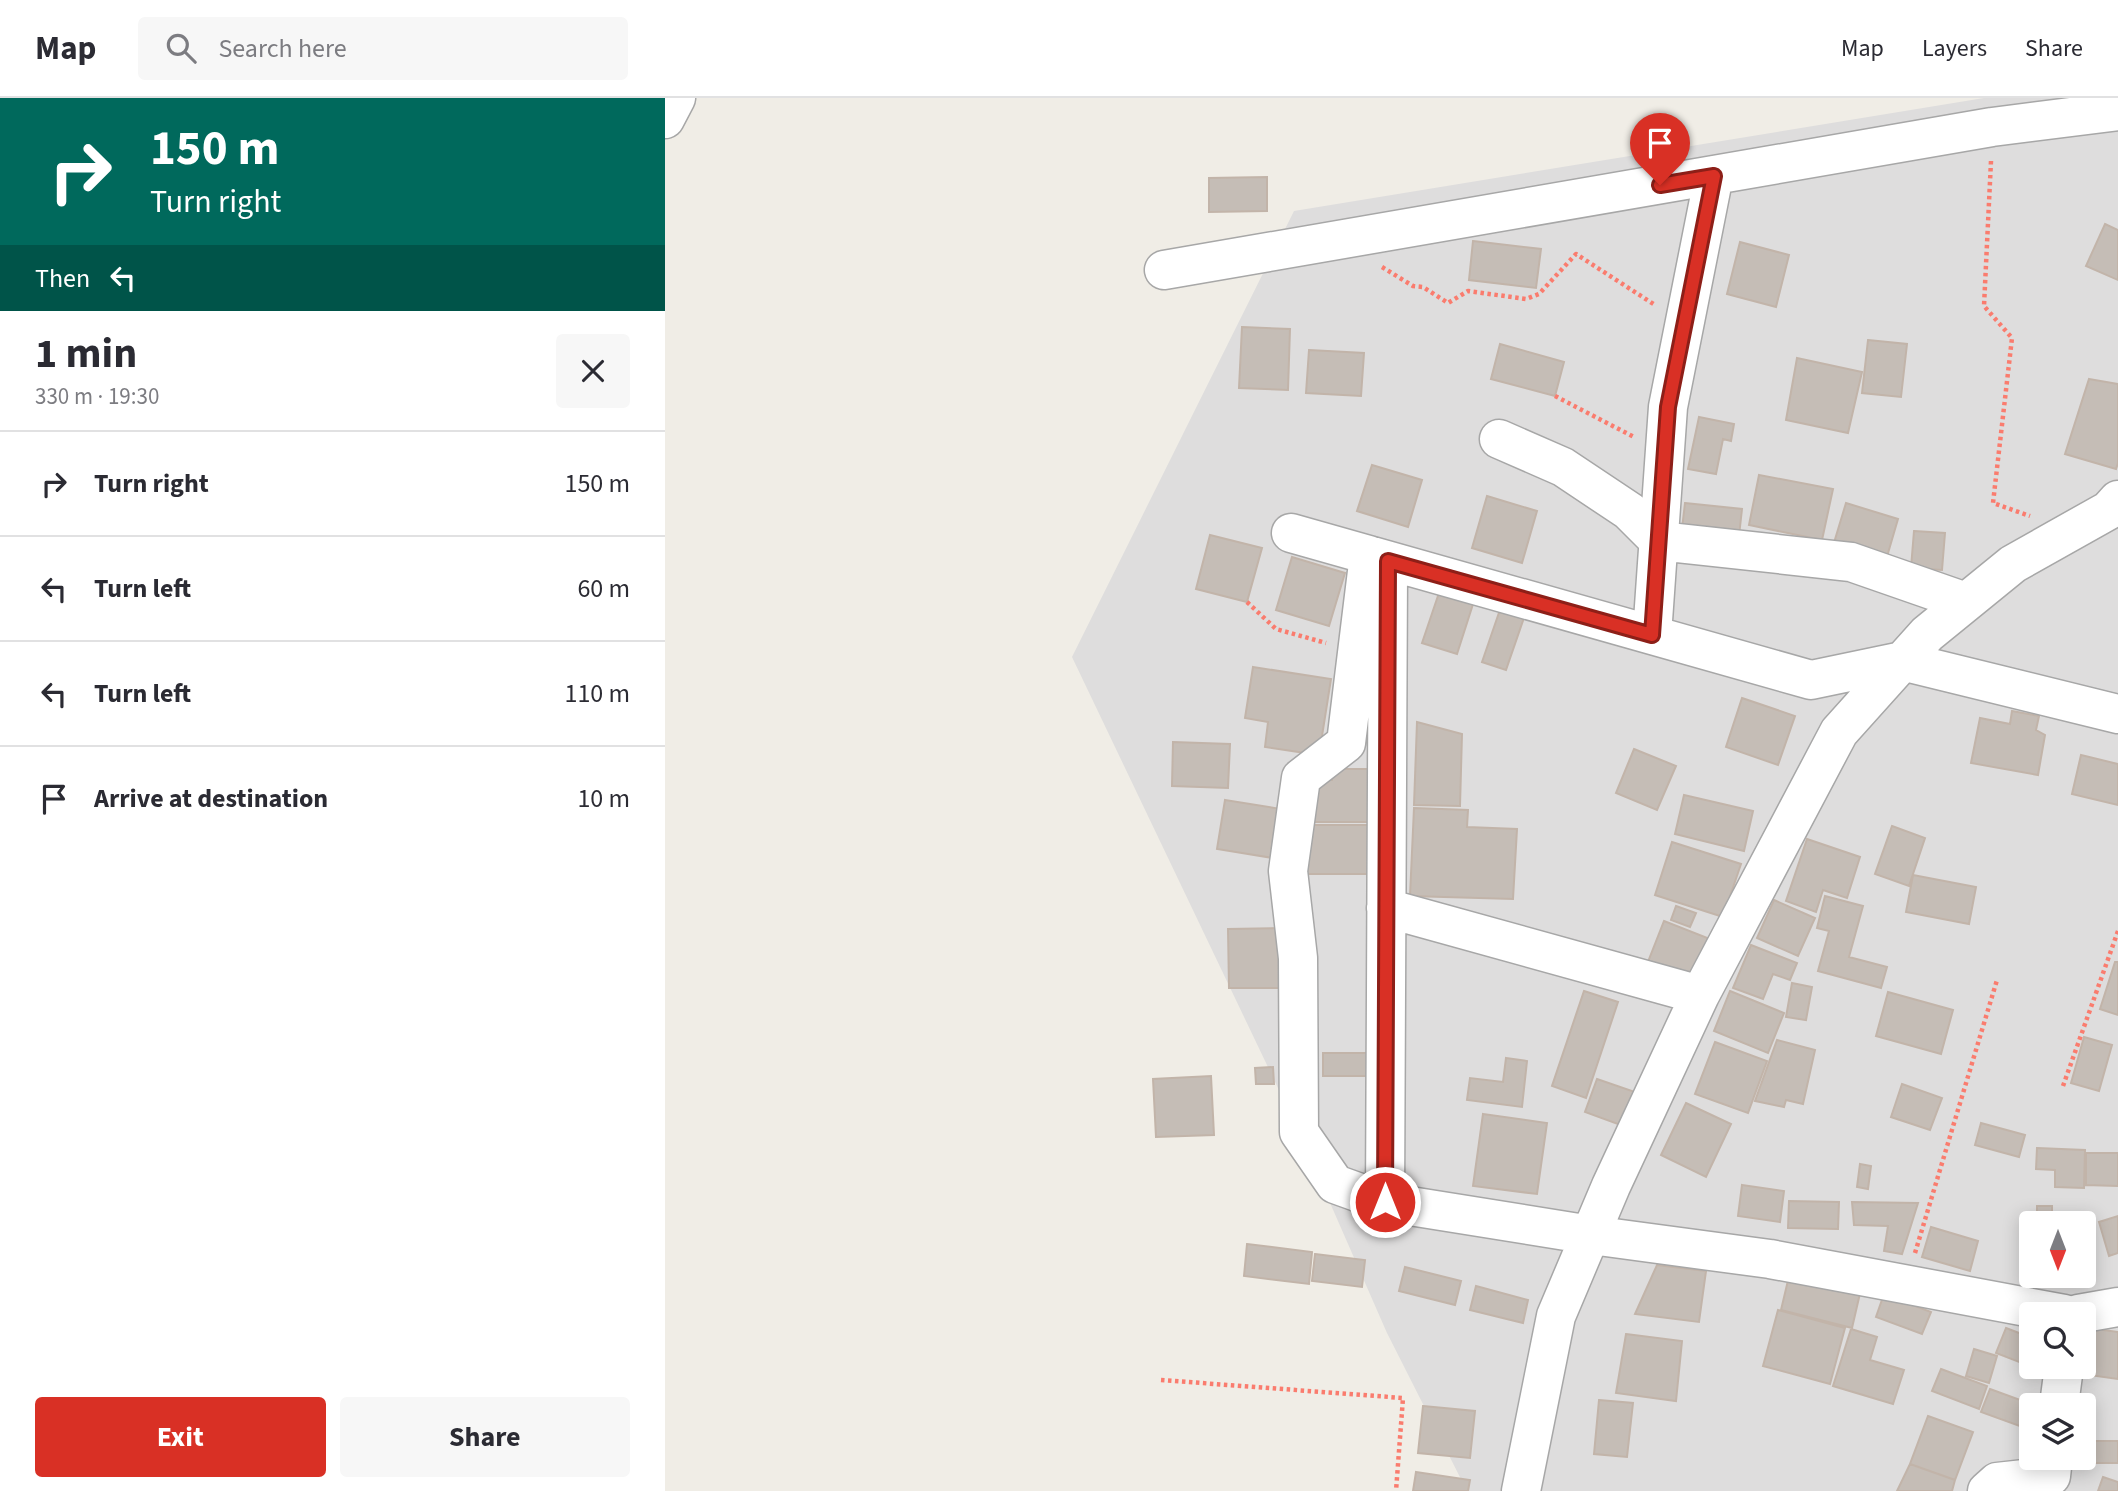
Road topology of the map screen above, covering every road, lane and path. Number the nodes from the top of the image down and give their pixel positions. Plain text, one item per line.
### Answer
1 (676, 98) edge
2 (2118, 111) edge
3 (665, 119) edge
4 (1993, 127) junction
5 (1714, 176) junction
6 (1340, 240) junction
7 (1164, 270) dead end
8 (1688, 308) junction
9 (1555, 396) dead end
10 (1499, 439) dead end
11 (1638, 439) dead end
12 (2118, 500) edge
13 (2070, 531) junction
14 (1291, 533) dead end
15 (1658, 541) junction
16 (1379, 558) junction
17 (1247, 603) dead end
18 (1966, 603) junction
19 (1652, 635) junction
20 (1357, 652) junction
21 (1902, 661) junction
22 (2118, 713) edge
23 (1386, 908) junction
24 (2118, 931) edge
25 (1997, 980) dead end
26 (1700, 995) junction
27 (2063, 1086) dead end
28 (1385, 1202) junction
29 (1591, 1235) junction
30 (1905, 1284) junction
31 (2019, 1306) edge
32 (2118, 1307) edge
33 (2096, 1311) edge
34 (1161, 1380) dead end
35 (2052, 1470) edge
36 (1396, 1491) edge
37 (1521, 1491) edge
38 (1987, 1491) edge

1 - 3 street
2 - 4 street
4 - 5 street
4 - 13 path
5 - 6 street
5 - 8 street
6 - 7 street
6 - 8 path
8 - 15 street
9 - 11 path
10 - 15 street
12 - 13 street
13 - 18 street
14 - 16 street
15 - 18 street
15 - 19 street
16 - 19 street
16 - 20 street
16 - 23 street
17 - 20 path
18 - 21 street
19 - 21 street
20 - 28 street
21 - 22 street
21 - 26 street
23 - 26 street
23 - 28 street
24 - 27 path
25 - 30 path
26 - 29 street
28 - 29 street
29 - 30 street
29 - 37 street
30 - 31 street
32 - 33 street
34 - 36 path
35 - 38 street

